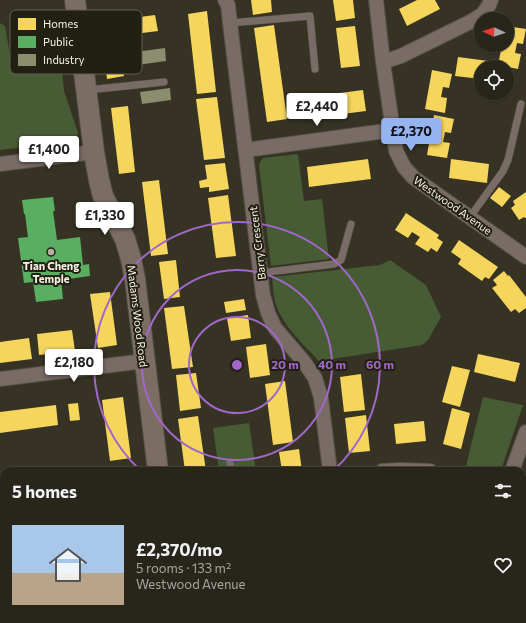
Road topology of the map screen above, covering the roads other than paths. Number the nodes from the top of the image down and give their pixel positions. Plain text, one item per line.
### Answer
1 (78, 0) edge
2 (225, 0) edge
3 (376, 0) edge
4 (491, 0) edge
5 (79, 10) edge
6 (230, 23) junction
7 (383, 62) junction
8 (315, 69) dead end
9 (85, 74) edge
10 (164, 82) dead end
11 (87, 90) junction
12 (521, 104) dead end
13 (393, 130) junction
14 (246, 150) junction
15 (94, 152) junction
16 (0, 164) edge
17 (470, 217) junction
18 (351, 224) dead end
19 (526, 257) edge
20 (260, 273) junction
21 (144, 361) junction
22 (0, 379) edge
23 (526, 432) edge
24 (230, 462) dead end
25 (157, 467) edge
26 (231, 467) edge
27 (330, 467) edge
28 (513, 467) edge

1 - 5 street, Madams Wood Road
2 - 6 street, Barry Crescent
3 - 7 street, Westwood Avenue
4 - 7 street
6 - 8 lane
6 - 14 street, Barry Crescent
7 - 13 street, Westwood Avenue
9 - 11 street, Madams Wood Road
10 - 11 lane
11 - 15 street, Madams Wood Road
12 - 17 lane
13 - 14 street
13 - 17 street, Westwood Avenue
14 - 20 street, Barry Crescent
15 - 16 street
15 - 21 street, Madams Wood Road
17 - 19 street, Westwood Avenue
18 - 20 lane
20 - 27 street, Barry Crescent
21 - 22 street
21 - 25 street, Madams Wood Road
23 - 28 street
24 - 26 lane

